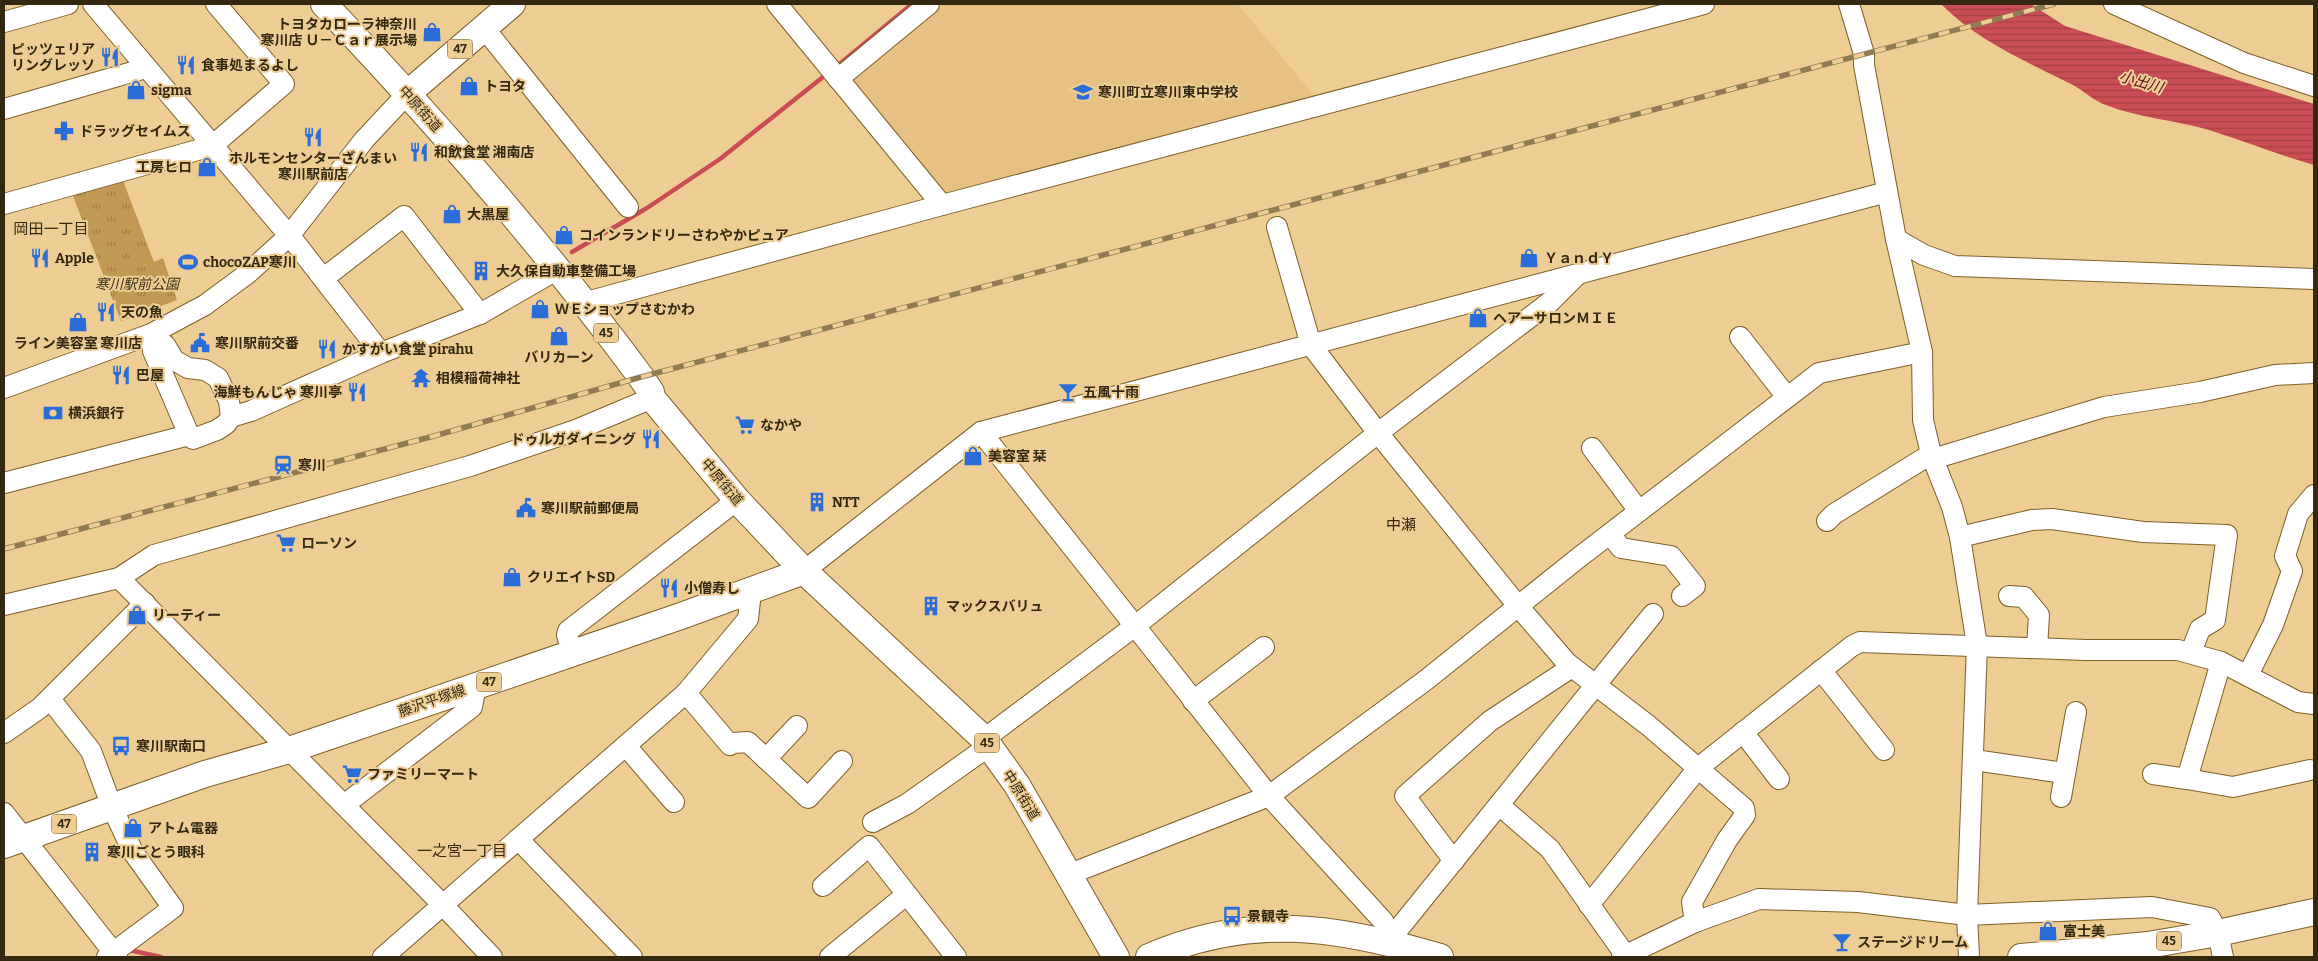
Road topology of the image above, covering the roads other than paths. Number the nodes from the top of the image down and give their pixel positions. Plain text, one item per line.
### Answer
1 (68, 4) edge
2 (93, 4) edge
3 (216, 4) edge
4 (324, 4) edge
5 (512, 4) edge
6 (777, 4) edge
7 (929, 4) edge
8 (1698, 4) edge
9 (1849, 4) edge
10 (2114, 4) edge
11 (4, 22) edge
12 (484, 28) junction
13 (146, 68) junction
14 (833, 72) junction
15 (2314, 86) edge
16 (408, 94) junction
17 (4, 109) edge
18 (212, 146) junction
19 (1887, 192) junction
20 (4, 204) edge
21 (942, 205) junction
22 (628, 207) dead end
23 (1277, 227) dead end
24 (288, 236) junction
25 (1896, 239) junction
26 (558, 269) junction
27 (1577, 275) junction
28 (324, 278) junction
29 (2314, 279) edge
30 (583, 303) junction
31 (480, 314) junction
32 (151, 334) junction
33 (1740, 337) dead end
34 (1311, 345) junction
35 (1922, 352) junction
36 (381, 353) junction
37 (2314, 373) edge
38 (4, 388) edge
39 (1787, 397) junction
40 (652, 398) junction
41 (231, 417) junction
42 (981, 432) junction
43 (1378, 433) junction
44 (189, 435) junction
45 (1592, 448) dead end
46 (1932, 457) junction
47 (4, 484) edge
48 (2314, 495) edge
49 (736, 500) junction
50 (1639, 511) junction
51 (1827, 520) dead end
52 (1610, 534) junction
53 (1960, 537) junction
54 (804, 571) junction
55 (119, 578) junction
56 (751, 592) junction
57 (1682, 596) dead end
58 (2009, 596) dead end
59 (145, 603) junction
60 (4, 605) edge
61 (1518, 606) junction
62 (1653, 614) dead end
63 (1135, 626) junction
64 (1977, 645) junction
65 (1264, 647) dead end
66 (2037, 648) junction
67 (2191, 652) junction
68 (572, 653) junction
69 (2221, 662) junction
70 (1572, 667) junction
71 (1821, 670) junction
72 (2248, 675) junction
73 (476, 686) junction
74 (1596, 686) junction
75 (686, 693) junction
76 (50, 699) junction
77 (1193, 700) junction
78 (2314, 704) edge
79 (2076, 712) dead end
80 (797, 726) dead end
81 (1742, 732) junction
82 (4, 733) edge
83 (986, 743) junction
84 (626, 746) junction
85 (289, 750) junction
86 (1884, 750) dead end
87 (766, 759) junction
88 (1974, 760) junction
89 (842, 761) dead end
90 (1698, 768) junction
91 (2064, 773) junction
92 (2153, 774) dead end
93 (1779, 778) dead end
94 (2300, 778) dead end
95 (2187, 779) junction
96 (1269, 796) junction
97 (2061, 797) dead end
98 (674, 802) dead end
99 (117, 805) junction
100 (344, 805) junction
101 (1499, 805) junction
102 (4, 813) edge
103 (884, 821) dead end
104 (518, 839) junction
105 (14, 841) edge
106 (1454, 861) junction
107 (829, 874) dead end
108 (1070, 874) junction
109 (906, 895) junction
110 (442, 904) junction
111 (1589, 905) junction
112 (2314, 912) edge
113 (1967, 915) junction
114 (1695, 922) junction
115 (2220, 945) edge
116 (1396, 946) edge
117 (116, 952) edge
118 (383, 957) edge
119 (492, 957) edge
120 (632, 957) edge
121 (830, 957) edge
122 (956, 957) edge
123 (1116, 957) edge
124 (1149, 957) edge
125 (1440, 957) edge
126 (1624, 957) edge
127 (1969, 957) edge
128 (2021, 957) edge

1 - 11 street
2 - 13 street
3 - 18 street
4 - 16 main road, 中原街道 / 45
5 - 12 main road, 47
6 - 14 street
7 - 14 street
8 - 21 street
9 - 19 street
10 - 15 street
12 - 16 main road, 47
12 - 22 street
13 - 17 street
13 - 18 street
14 - 21 street
16 - 24 street
16 - 26 main road, 中原街道 / 45
18 - 20 street
18 - 24 street
19 - 25 street
19 - 27 street
21 - 30 street
23 - 34 street
24 - 28 street
24 - 32 street
25 - 29 street
25 - 35 street
26 - 30 main road, 中原街道 / 45
26 - 31 street
27 - 34 street
27 - 43 street
28 - 31 street
28 - 36 street
30 - 40 main road, 中原街道 / 45
31 - 36 street
32 - 38 street
32 - 41 street
32 - 44 street
33 - 39 street
34 - 42 street
34 - 43 street
35 - 39 street
35 - 46 street
36 - 41 street
37 - 46 street
39 - 50 street
40 - 49 main road, 中原街道 / 45
40 - 55 street
41 - 44 street
42 - 54 street
42 - 63 street
43 - 61 street
43 - 63 street
44 - 47 street
45 - 50 street
46 - 51 street
46 - 53 street
48 - 72 street
49 - 54 main road, 中原街道 / 45
49 - 68 street
50 - 52 street
52 - 57 street
52 - 61 street
53 - 64 street
53 - 67 street
54 - 56 main road, 藤沢平塚線 / 47
54 - 83 main road, 中原街道 / 45
55 - 59 street
55 - 60 street
56 - 68 main road, 藤沢平塚線 / 47
56 - 75 street
58 - 66 street
59 - 76 street
59 - 85 street
61 - 70 street
61 - 96 street
62 - 74 street
63 - 77 street
63 - 83 street
64 - 66 street
64 - 71 street
64 - 88 street
65 - 77 street
66 - 67 street
67 - 69 street
68 - 73 main road, 藤沢平塚線 / 47
69 - 72 street
69 - 95 street
70 - 74 street
70 - 106 street
71 - 81 street
71 - 86 street
72 - 78 street
73 - 85 main road, 藤沢平塚線 / 47
73 - 100 street
74 - 90 street
74 - 101 street
75 - 84 street
75 - 87 street
76 - 82 street
76 - 99 street
77 - 96 street
79 - 91 street
80 - 87 street
81 - 90 street
81 - 93 street
83 - 103 street
83 - 108 main road, 中原街道 / 45
84 - 98 street
84 - 104 street
85 - 99 main road, 藤沢平塚線 / 47
85 - 100 street
87 - 89 street
88 - 91 street
88 - 113 street
90 - 111 street
90 - 114 street
91 - 97 street
92 - 95 street
94 - 95 street
96 - 108 street
96 - 116 street
99 - 105 main road, 47
99 - 117 street
100 - 110 street
101 - 106 street
101 - 111 street
102 - 105 street
104 - 110 street
104 - 120 street
105 - 117 street
106 - 116 street
107 - 109 street
108 - 123 main road, 中原街道 / 45
109 - 121 street
109 - 122 street
110 - 118 street
110 - 119 street
111 - 126 street
112 - 115 main road, 45
113 - 114 street
113 - 115 street
113 - 127 street
114 - 126 street
115 - 128 main road, 45
116 - 124 main road
116 - 125 main road

